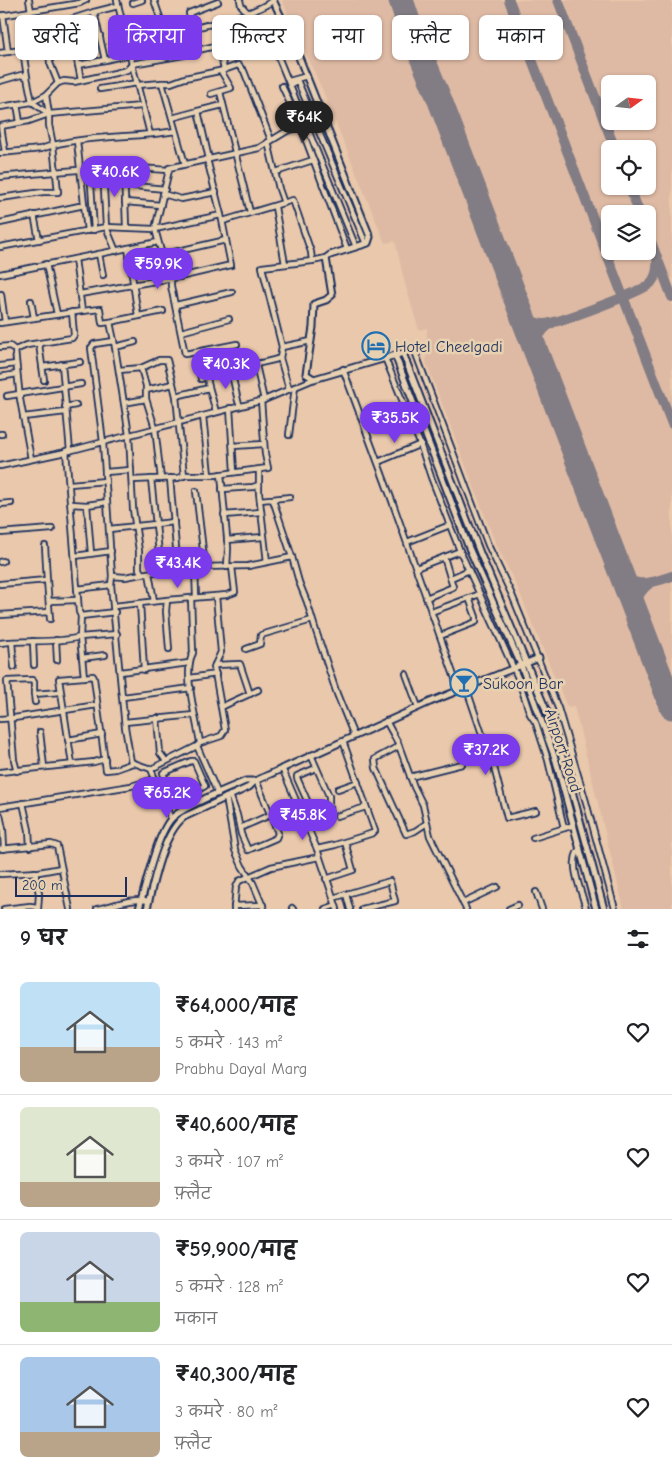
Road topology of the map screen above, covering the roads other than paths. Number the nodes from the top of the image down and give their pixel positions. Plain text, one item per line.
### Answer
1 (28, 0) edge
2 (86, 0) edge
3 (142, 0) edge
4 (154, 0) edge
5 (240, 0) edge
6 (273, 0) edge
7 (218, 2) dead end
8 (117, 3) edge
9 (133, 3) dead end
10 (31, 11) junction
11 (94, 12) junction
12 (248, 12) junction
13 (2, 15) edge
14 (83, 15) edge
15 (159, 15) edge
16 (188, 15) edge
17 (249, 15) edge
18 (280, 15) edge
19 (202, 26) edge
20 (100, 35) joint
21 (212, 47) edge
22 (15, 51) edge
23 (8, 52) junction
24 (0, 54) edge
25 (108, 59) edge
26 (24, 60) edge
27 (50, 60) edge
28 (77, 60) edge
29 (105, 60) junction
30 (131, 60) edge
31 (221, 60) edge
32 (280, 60) edge
33 (300, 60) edge
34 (132, 64) junction
35 (78, 65) junction
36 (223, 71) junction
37 (307, 76) junction
38 (27, 77) junction
39 (81, 80) junction
40 (0, 81) edge
41 (162, 82) junction
42 (58, 83) junction
43 (290, 83) junction
44 (138, 84) junction
45 (282, 86) dead end
46 (100, 89) dead end
47 (220, 92) junction
48 (211, 94) dead end
49 (46, 95) junction
50 (32, 102) junction
51 (17, 104) junction
52 (223, 105) junction
53 (0, 106) edge
54 (142, 106) junction
55 (198, 111) junction
56 (50, 114) junction
57 (172, 118) junction
58 (325, 121) junction
59 (20, 122) junction
60 (316, 124) junction
61 (307, 126) junction
62 (301, 127) junction
63 (175, 131) junction
64 (150, 134) junction
65 (77, 141) junction
66 (270, 141) junction
67 (53, 145) junction
68 (2, 152) edge
69 (235, 153) junction
70 (208, 159) junction
71 (313, 160) junction
72 (185, 164) junction
73 (124, 168) junction
74 (81, 169) junction
75 (90, 169) junction
76 (103, 169) junction
77 (169, 170) junction
78 (56, 172) junction
79 (276, 172) junction
80 (0, 177) edge
81 (125, 185) junction
82 (164, 191) junction
83 (216, 192) junction
84 (0, 198) edge
85 (125, 202) junction
86 (284, 203) junction
87 (84, 205) junction
88 (161, 205) junction
89 (275, 207) junction
90 (250, 212) junction
91 (34, 215) junction
92 (221, 215) junction
93 (223, 221) junction
94 (0, 223) edge
95 (106, 227) junction
96 (126, 227) junction
97 (155, 229) junction
98 (94, 230) junction
99 (87, 231) junction
100 (39, 240) junction
101 (226, 240) junction
102 (158, 242) junction
103 (366, 244) junction
104 (356, 246) junction
105 (0, 248) edge
106 (128, 248) junction
107 (347, 249) junction
108 (116, 251) junction
109 (174, 252) junction
110 (99, 254) junction
111 (162, 255) junction
112 (326, 258) junction
113 (75, 259) junction
114 (129, 260) junction
115 (312, 261) junction
116 (46, 264) junction
117 (284, 264) junction
118 (0, 274) edge
119 (103, 275) dead end
120 (179, 277) junction
121 (172, 278) junction
122 (133, 285) junction
123 (232, 292) dead end
124 (1, 294) edge
125 (80, 294) junction
126 (31, 301) dead end
127 (176, 305) junction
128 (82, 311) junction
129 (163, 311) dead end
130 (72, 312) junction
131 (57, 314) junction
132 (138, 316) junction
133 (34, 318) junction
134 (229, 319) dead end
135 (110, 322) junction
136 (3, 323) edge
137 (182, 332) junction
138 (114, 340) junction
139 (311, 341) junction
140 (136, 342) dead end
141 (39, 344) junction
142 (236, 344) dead end
143 (0, 347) edge
144 (115, 347) junction
145 (282, 347) junction
146 (15, 350) junction
147 (196, 352) junction
148 (403, 353) junction
149 (395, 355) junction
150 (280, 358) junction
151 (385, 358) junction
152 (92, 360) junction
153 (16, 364) junction
154 (62, 364) junction
155 (256, 365) junction
156 (0, 366) edge
157 (42, 366) junction
158 (141, 368) junction
159 (343, 369) junction
160 (119, 370) junction
161 (231, 370) junction
162 (18, 374) junction
163 (208, 375) junction
164 (0, 376) edge
165 (314, 379) junction
166 (44, 380) dead end
167 (81, 384) dead end
168 (173, 384) junction
169 (295, 387) junction
170 (64, 388) junction
171 (209, 388) junction
172 (289, 389) junction
173 (146, 390) junction
174 (19, 394) junction
175 (7, 396) dead end
176 (176, 396) junction
177 (146, 399) junction
178 (262, 400) junction
179 (124, 404) junction
180 (76, 405) dead end
181 (240, 406) junction
182 (230, 408) junction
183 (65, 409) junction
184 (216, 412) junction
185 (203, 416) junction
186 (23, 417) junction
187 (179, 422) junction
188 (155, 428) junction
189 (130, 435) junction
190 (289, 435) dead end
191 (103, 442) junction
192 (264, 444) junction
193 (421, 444) junction
194 (233, 446) junction
195 (68, 451) junction
196 (31, 459) junction
197 (378, 462) junction
198 (0, 466) edge
199 (131, 470) junction
200 (260, 470) junction
201 (105, 472) junction
202 (234, 472) junction
203 (209, 474) junction
204 (221, 474) junction
205 (184, 476) junction
206 (160, 478) junction
207 (170, 478) junction
208 (151, 479) junction
209 (132, 480) junction
210 (106, 481) junction
211 (70, 484) junction
212 (259, 485) junction
213 (222, 489) junction
214 (196, 491) dead end
215 (290, 497) dead end
216 (272, 499) junction
217 (260, 500) junction
218 (107, 502) junction
219 (12, 503) dead end
220 (0, 504) edge
221 (72, 504) junction
222 (87, 505) junction
223 (261, 512) junction
224 (224, 515) junction
225 (174, 522) junction
226 (156, 524) junction
227 (450, 524) junction
228 (136, 526) junction
229 (52, 529) dead end
230 (109, 529) junction
231 (0, 534) edge
232 (263, 538) junction
233 (227, 540) junction
234 (407, 542) junction
235 (45, 546) dead end
236 (460, 551) junction
237 (111, 552) junction
238 (91, 553) junction
239 (75, 556) junction
240 (292, 557) junction
241 (444, 557) junction
242 (160, 562) dead end
243 (267, 562) junction
244 (230, 567) junction
245 (195, 568) junction
246 (205, 568) junction
247 (416, 568) junction
248 (469, 570) junction
249 (178, 571) junction
250 (149, 573) junction
251 (142, 574) junction
252 (112, 576) junction
253 (451, 578) junction
254 (47, 580) junction
255 (0, 584) edge
256 (111, 585) junction
257 (78, 589) junction
258 (480, 594) junction
259 (216, 596) junction
260 (194, 598) junction
261 (426, 598) junction
262 (469, 598) junction
263 (78, 600) junction
264 (167, 600) junction
265 (50, 601) junction
266 (154, 601) junction
267 (140, 603) junction
268 (114, 609) junction
269 (50, 612) junction
270 (431, 612) junction
271 (0, 615) edge
272 (81, 616) junction
273 (50, 619) dead end
274 (312, 620) junction
275 (117, 634) junction
276 (440, 636) junction
277 (80, 637) junction
278 (56, 640) junction
279 (33, 641) junction
280 (12, 642) junction
281 (0, 643) edge
282 (169, 649) dead end
283 (246, 649) dead end
284 (105, 656) dead end
285 (82, 658) junction
286 (539, 658) junction
287 (57, 660) dead end
288 (527, 662) junction
289 (189, 663) junction
290 (34, 664) dead end
291 (215, 665) junction
292 (521, 665) junction
293 (14, 667) dead end
294 (513, 668) junction
295 (144, 670) junction
296 (120, 672) junction
297 (216, 674) junction
298 (406, 674) dead end
299 (84, 677) junction
300 (190, 678) junction
301 (7, 681) junction
302 (0, 682) edge
303 (466, 687) junction
304 (191, 688) junction
305 (258, 690) dead end
306 (459, 690) junction
307 (60, 692) junction
308 (34, 694) junction
309 (250, 694) junction
310 (123, 697) junction
311 (35, 702) dead end
312 (97, 705) junction
313 (221, 707) junction
314 (418, 707) junction
315 (63, 710) junction
316 (194, 715) junction
317 (10, 718) junction
318 (156, 718) junction
319 (0, 719) edge
320 (386, 721) junction
321 (125, 722) junction
322 (40, 732) dead end
323 (102, 734) junction
324 (354, 736) junction
325 (68, 740) junction
326 (343, 741) junction
327 (198, 744) junction
328 (399, 746) junction
329 (311, 755) junction
330 (175, 756) junction
331 (105, 759) junction
332 (166, 761) junction
333 (134, 763) junction
334 (72, 764) junction
335 (462, 764) dead end
336 (180, 765) junction
337 (44, 768) junction
338 (282, 768) junction
339 (316, 768) junction
340 (151, 769) junction
341 (17, 771) junction
342 (0, 772) edge
343 (410, 777) junction
344 (155, 779) junction
345 (255, 781) junction
346 (358, 782) junction
347 (338, 789) dead end
348 (192, 793) junction
349 (218, 794) junction
350 (228, 796) junction
351 (23, 803) junction
352 (196, 804) junction
353 (0, 807) edge
354 (366, 807) junction
355 (536, 811) dead end
356 (0, 815) edge
357 (270, 815) junction
358 (337, 816) dead end
359 (171, 819) junction
360 (426, 823) junction
361 (574, 825) junction
362 (240, 828) junction
363 (564, 828) junction
364 (533, 838) dead end
365 (345, 842) junction
366 (30, 847) junction
367 (580, 848) junction
368 (2, 849) edge
369 (317, 849) junction
370 (319, 857) junction
371 (61, 868) junction
372 (36, 872) junction
373 (0, 874) edge
374 (249, 877) junction
375 (326, 879) junction
376 (497, 887) dead end
377 (536, 892) dead end
378 (346, 894) junction
379 (333, 898) junction
380 (142, 899) junction
381 (149, 901) junction
382 (463, 903) junction
383 (518, 905) dead end
384 (234, 907) edge
385 (264, 907) edge
386 (337, 907) edge
387 (38, 908) edge
388 (4, 909) edge
389 (70, 909) edge
390 (96, 909) edge
391 (139, 909) edge
392 (147, 909) edge
393 (325, 909) edge
394 (350, 909) edge
395 (362, 909) edge
396 (466, 909) edge
397 (509, 909) edge
398 (542, 909) edge
399 (586, 909) edge
400 (596, 909) edge
401 (604, 909) edge
402 (614, 909) edge

1 - 10 street
2 - 10 street
3 - 9 street
4 - 15 street
5 - 12 street
6 - 12 street
6 - 18 street
7 - 16 street
8 - 11 street
10 - 13 street
11 - 14 street
11 - 20 street
12 - 17 street
12 - 19 street
13 - 23 street
20 - 29 street
21 - 34 street
22 - 23 street
23 - 24 street
25 - 29 street
26 - 38 street
27 - 42 street
28 - 35 street
29 - 35 street
30 - 34 street
31 - 36 street
32 - 43 street
33 - 37 street
34 - 39 street
34 - 44 street
35 - 39 street
36 - 41 street
36 - 47 street
36 - 66 street
37 - 43 street
37 - 58 street
38 - 40 street
38 - 50 street
39 - 42 street
41 - 44 street
41 - 57 street
42 - 49 street
43 - 60 street
43 - 61 street
44 - 46 street
44 - 54 street
45 - 62 street
47 - 48 street
47 - 52 street
49 - 50 street
49 - 56 street
50 - 51 street
50 - 56 street
51 - 53 street
51 - 59 street
52 - 55 street
52 - 69 street
54 - 56 street
54 - 64 street
55 - 57 street
55 - 70 street
56 - 59 street
56 - 67 street
57 - 63 street
58 - 60 street
58 - 103 street
59 - 68 street
60 - 61 street
60 - 103 street
61 - 62 street
61 - 104 street
62 - 66 street
62 - 71 street
63 - 64 street
63 - 72 street
64 - 65 street
65 - 67 street
65 - 74 street
66 - 69 street
66 - 79 street
67 - 68 street
67 - 78 street
69 - 70 street
69 - 90 street
70 - 72 street
70 - 83 street
71 - 79 street
71 - 107 street
72 - 77 street
73 - 76 street
73 - 77 street
73 - 81 street
74 - 75 street
74 - 78 street
74 - 87 street
75 - 76 street
75 - 98 street
76 - 95 street
77 - 82 street
78 - 80 street
78 - 84 street
79 - 86 street
81 - 82 street
81 - 85 street
82 - 83 street
82 - 88 street
83 - 92 street
85 - 88 street
85 - 96 street
86 - 89 street
86 - 115 street
87 - 91 street
87 - 99 street
88 - 97 street
89 - 90 street
89 - 117 street
90 - 93 street
91 - 94 street
91 - 100 street
92 - 93 street
92 - 97 street
93 - 101 street
95 - 96 street
95 - 98 street
95 - 108 street
96 - 97 street
97 - 102 street
98 - 99 street
99 - 100 street
100 - 105 street
101 - 109 street
101 - 120 street
102 - 106 street
102 - 111 street
103 - 104 street
104 - 107 street
106 - 108 street
106 - 114 street
107 - 112 street
108 - 110 street
109 - 111 street
109 - 120 street
110 - 113 street
110 - 119 street
111 - 114 street
112 - 115 street
112 - 139 street
113 - 116 street
113 - 125 street
114 - 122 street
115 - 117 street
116 - 118 street
116 - 131 street
117 - 145 street
120 - 121 street
121 - 122 street
121 - 127 street
122 - 125 street
122 - 132 street
123 - 127 street
124 - 136 street
125 - 128 street
126 - 133 street
127 - 137 street
128 - 130 street
128 - 135 street
129 - 132 street
130 - 131 street
130 - 141 street
131 - 133 street
132 - 135 street
133 - 136 street
134 - 137 street
135 - 138 street
137 - 147 street
138 - 144 street
138 - 152 street
139 - 145 street
139 - 165 street
140 - 144 street
141 - 146 street
141 - 157 street
142 - 147 street
143 - 146 street
144 - 160 street
145 - 150 street
146 - 153 street
147 - 163 street
148 - 149 street
148 - 286 street
148 - 288 street, Airport Road
149 - 151 street
149 - 292 street, Airport Road
150 - 155 street
150 - 172 street
151 - 159 street
151 - 193 street
152 - 154 street
152 - 191 street
153 - 156 street
153 - 162 street
154 - 157 street
154 - 170 street
155 - 161 street
155 - 178 street
157 - 166 street
158 - 160 street
158 - 168 street
158 - 173 street
159 - 165 street
159 - 197 street
160 - 179 street
161 - 163 street
161 - 181 street
162 - 164 street
162 - 174 street
163 - 171 street
165 - 169 street
167 - 170 street
168 - 173 street
168 - 176 street
169 - 172 street
169 - 190 street
170 - 174 street
170 - 183 street
171 - 176 street
171 - 184 street
172 - 178 street
173 - 177 street
174 - 175 street
174 - 186 street
176 - 187 street
177 - 179 street
177 - 188 street
178 - 181 street
178 - 192 street
179 - 189 street
180 - 183 street
181 - 182 street
182 - 184 street
182 - 194 street
183 - 186 street
183 - 195 street
184 - 185 street
185 - 187 street
185 - 203 street
186 - 196 street
187 - 188 street
187 - 205 street
188 - 189 street
188 - 206 street
189 - 191 street
189 - 199 street
191 - 195 street
191 - 201 street
192 - 194 street
192 - 200 street
193 - 197 street
193 - 227 street
194 - 202 street
195 - 196 street
195 - 211 street
196 - 198 street
197 - 234 street
199 - 201 street
199 - 209 street
200 - 202 street
200 - 212 street
201 - 210 street
202 - 204 street
203 - 204 street
203 - 205 street
204 - 213 street
205 - 207 street
206 - 207 street
206 - 208 street
207 - 225 street
208 - 209 street
208 - 226 street
209 - 228 street
210 - 211 street
210 - 218 street
211 - 221 street
212 - 213 street
212 - 217 street
213 - 224 street
214 - 246 street
215 - 216 street
216 - 217 street
216 - 240 street
217 - 223 street
218 - 222 street
218 - 230 street
219 - 220 street
221 - 222 street
221 - 239 street
222 - 238 street
223 - 224 street
223 - 232 street
224 - 233 street
225 - 226 street
225 - 249 street
226 - 228 street
226 - 242 street
227 - 234 street
227 - 236 street
228 - 230 street
228 - 251 street
229 - 231 street
230 - 237 street
232 - 233 street
232 - 243 street
233 - 244 street
234 - 247 street
235 - 254 street
236 - 241 street
236 - 248 street
237 - 238 street
237 - 252 street
238 - 239 street
239 - 257 street
240 - 243 street
240 - 274 street
241 - 247 street
241 - 253 street
243 - 244 street
244 - 246 street
244 - 259 street
245 - 246 street
245 - 249 street
245 - 260 street
247 - 261 street
248 - 253 street
248 - 258 street
249 - 250 street
250 - 251 street
250 - 266 street
251 - 252 street
252 - 256 street
253 - 261 street
254 - 255 street
254 - 265 street
256 - 257 street
256 - 268 street
257 - 263 street
258 - 262 street
258 - 294 street
259 - 260 street
259 - 291 street
260 - 264 street
260 - 289 street
261 - 270 street
262 - 270 street
262 - 276 street
263 - 265 street
263 - 272 street
264 - 266 street
264 - 282 street
265 - 269 street
266 - 267 street
267 - 268 street
267 - 295 street
268 - 272 street
268 - 275 street
269 - 271 street
269 - 273 street
270 - 276 street
272 - 277 street
274 - 283 street
274 - 324 street
275 - 277 street
275 - 296 street
276 - 306 street
277 - 278 street
277 - 285 street
278 - 279 street
278 - 287 street
279 - 280 street
279 - 290 street
280 - 281 street
280 - 293 street
284 - 285 street
285 - 299 street
286 - 288 street
286 - 402 street
288 - 292 street
288 - 401 street, Airport Road
289 - 295 street
289 - 300 street
291 - 297 street
291 - 309 street
292 - 294 street
292 - 361 street, Airport Road
294 - 303 street
294 - 363 street
295 - 296 street
296 - 310 street
297 - 300 street
297 - 313 street
298 - 314 street
299 - 307 street
299 - 312 street
300 - 304 street
301 - 302 street
301 - 308 street
301 - 317 street
303 - 306 street
303 - 355 street
304 - 310 street
304 - 316 street
305 - 309 street
306 - 314 street
307 - 308 street
307 - 315 street
308 - 311 street
309 - 313 street
310 - 321 street
312 - 315 street
312 - 323 street
313 - 327 street
314 - 320 street
315 - 317 street
315 - 325 street
316 - 318 street
316 - 327 street
317 - 319 street
317 - 341 street
318 - 321 street
318 - 332 street
320 - 324 street
320 - 328 street
321 - 333 street
322 - 337 street
323 - 325 street
323 - 331 street
324 - 326 street
325 - 334 street
326 - 329 street
326 - 346 street
327 - 330 street
327 - 349 street
328 - 343 street
328 - 360 street
329 - 338 street
329 - 339 street
330 - 332 street
330 - 336 street
331 - 333 street
331 - 334 street
332 - 340 street
333 - 340 street
334 - 337 street
335 - 343 street
336 - 348 street
336 - 348 street
337 - 341 street
338 - 345 street
338 - 369 street
339 - 339 street
340 - 344 street
341 - 342 street
343 - 360 street
344 - 351 street
344 - 359 street
345 - 349 street
345 - 350 street
345 - 357 street
346 - 347 street
346 - 354 street
348 - 352 street
349 - 352 street
350 - 362 street
350 - 374 street
350 - 381 street
351 - 353 street
351 - 366 street
352 - 359 street
354 - 358 street
354 - 365 street
356 - 368 street
357 - 362 street
357 - 362 street
359 - 380 street
360 - 382 street
361 - 363 street
361 - 367 street, Airport Road
363 - 364 street
365 - 369 street
365 - 375 street
366 - 368 street
366 - 371 street
367 - 399 street
367 - 400 street, Airport Road
369 - 370 street
370 - 374 street
370 - 375 street
371 - 372 street
371 - 389 street
372 - 373 street
372 - 387 street
374 - 384 street
374 - 385 street
375 - 379 street
376 - 382 street
377 - 398 street
378 - 379 street
378 - 394 street
378 - 395 street
379 - 386 street
380 - 381 street
380 - 390 street
380 - 391 street
381 - 392 street
382 - 396 street
383 - 397 street
384 - 385 street
386 - 393 street
387 - 388 street

